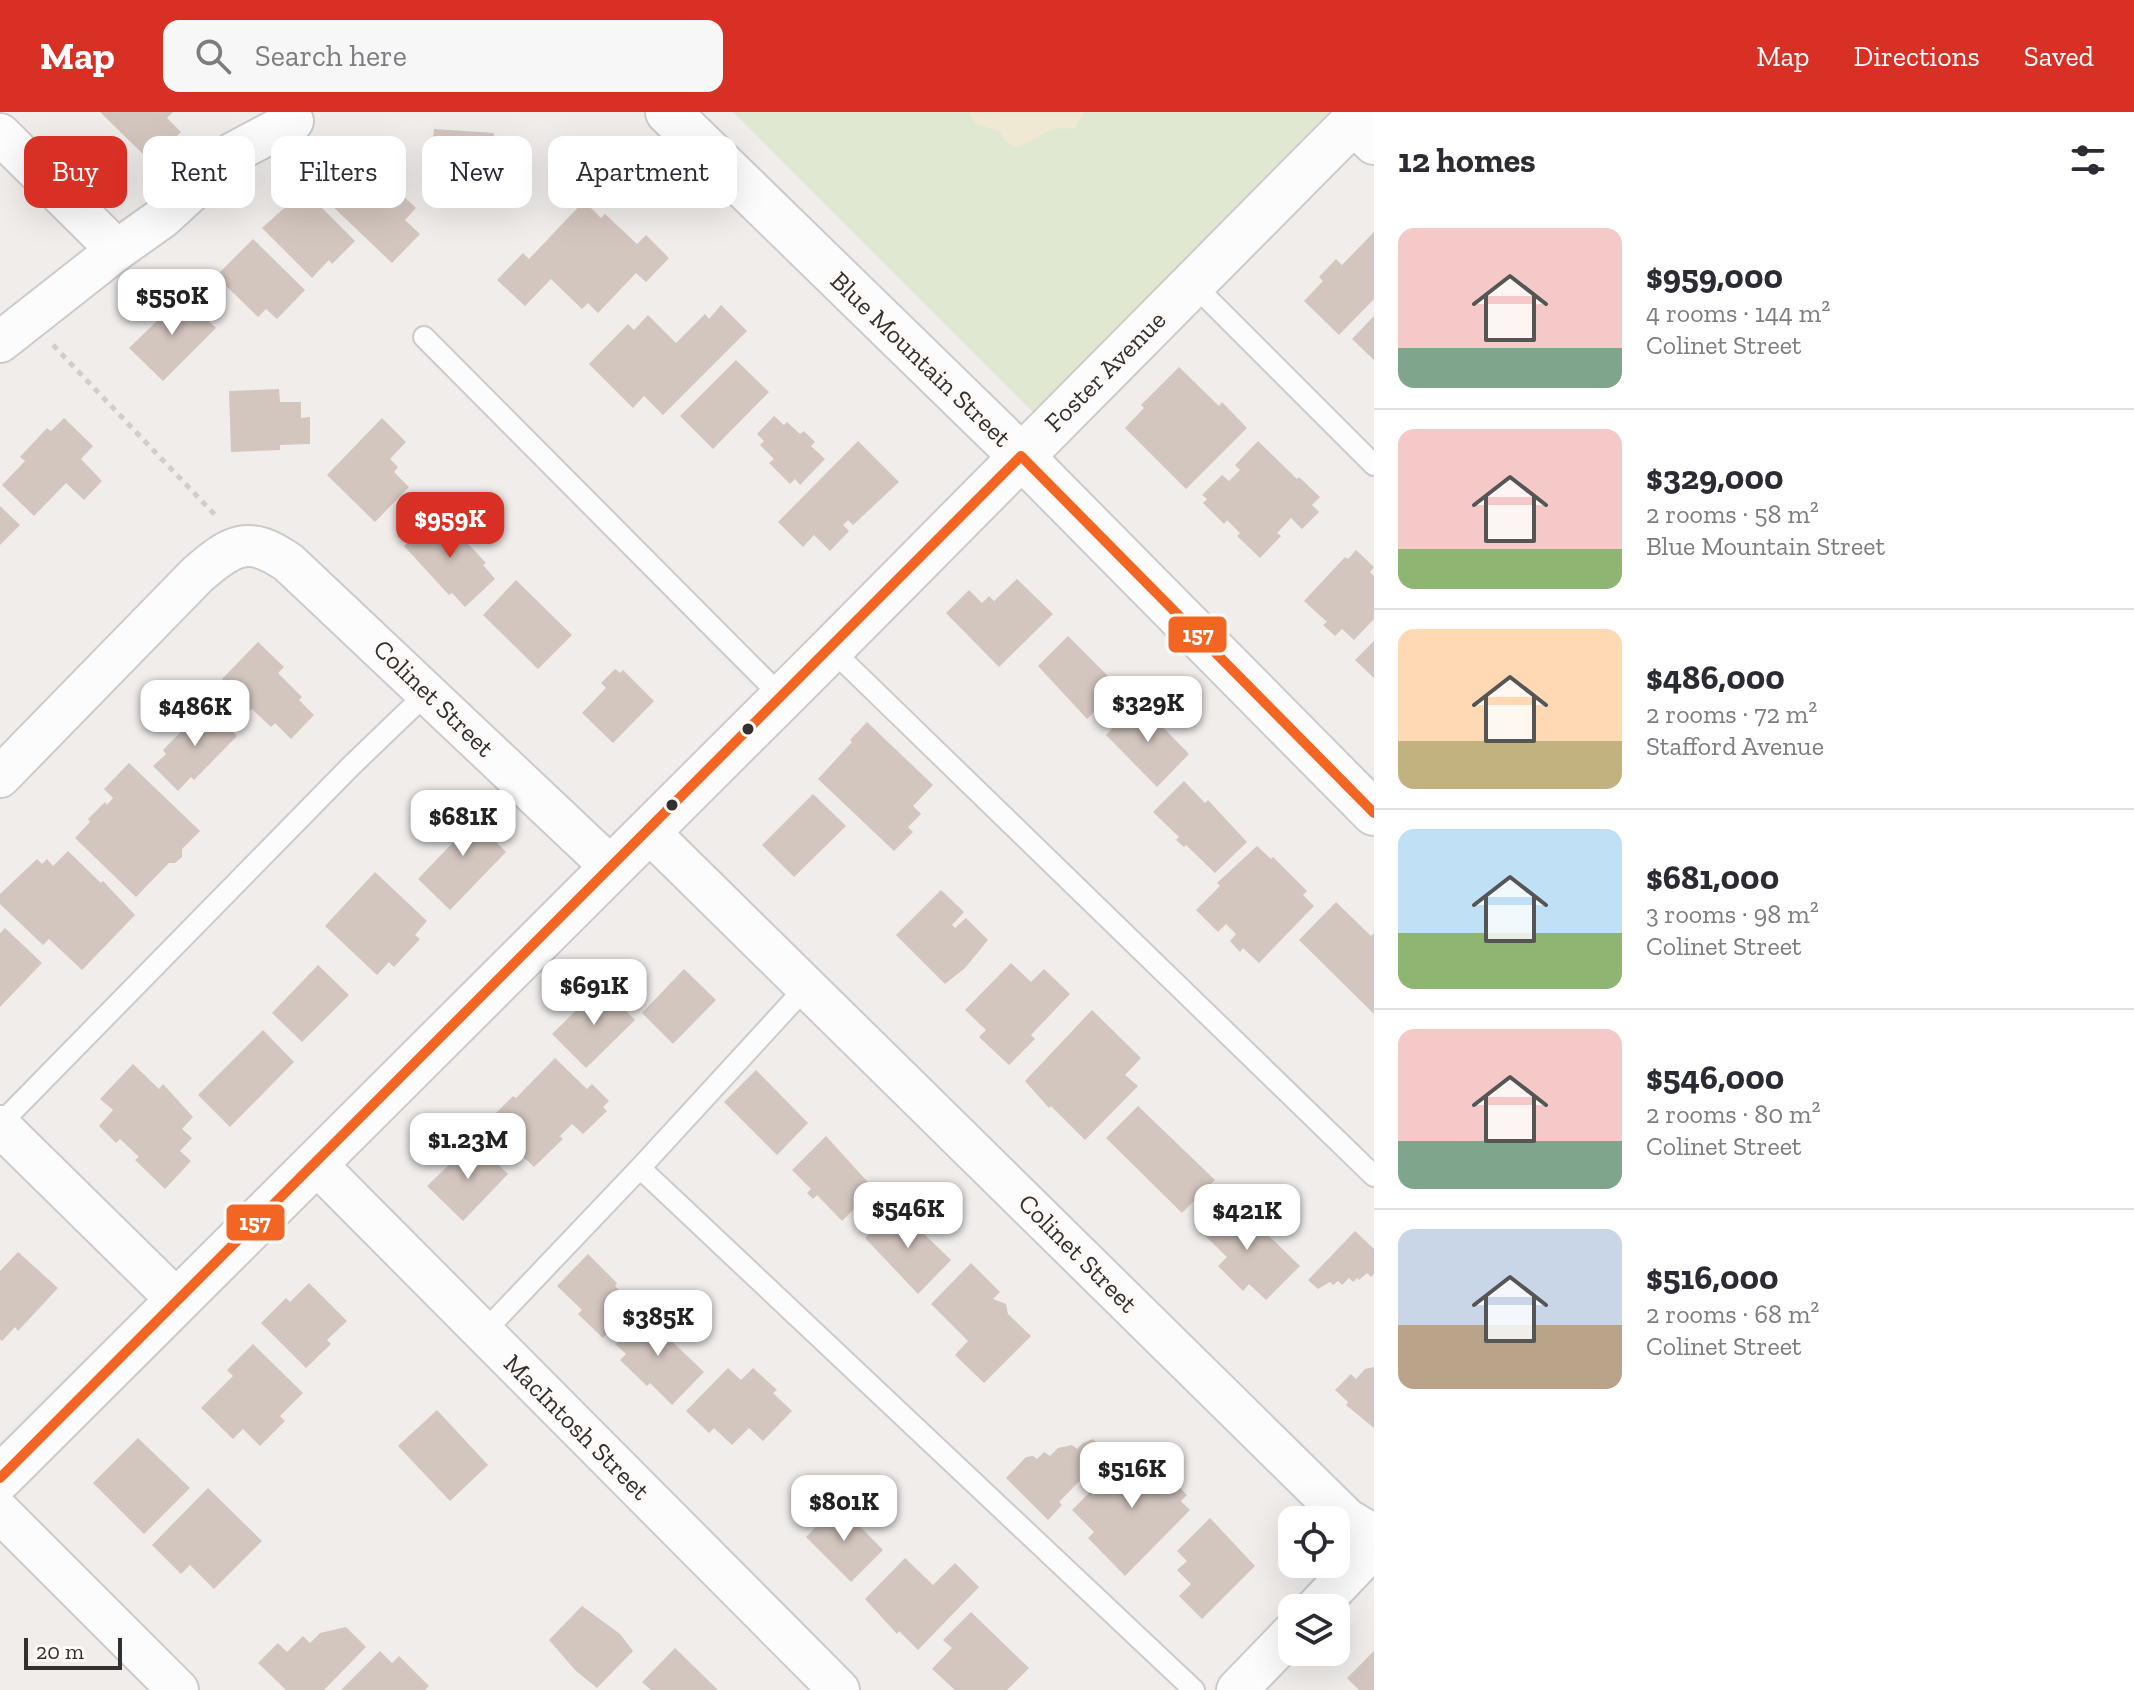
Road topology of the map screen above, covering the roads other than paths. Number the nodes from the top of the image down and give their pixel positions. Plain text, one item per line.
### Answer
1 (668, 112) edge
2 (294, 117) edge
3 (1363, 126) edge
4 (0, 134) edge
5 (117, 250) junction
6 (1192, 283) junction
7 (424, 337) dead end
8 (0, 342) edge
9 (1021, 456) junction
10 (1374, 465) edge
11 (831, 649) junction
12 (428, 692) junction
13 (782, 697) junction
14 (0, 777) edge
15 (1374, 813) edge
16 (649, 832) junction
17 (612, 868) junction
18 (808, 985) junction
19 (0, 1125) edge
20 (316, 1164) junction
21 (640, 1168) junction
22 (1374, 1176) edge
23 (178, 1301) junction
24 (483, 1333) junction
25 (0, 1478) edge
26 (0, 1512) edge
27 (1374, 1535) edge
28 (1374, 1547) edge
29 (1329, 1594) edge
30 (1278, 1648) edge
31 (178, 1690) edge
32 (839, 1690) edge
33 (1194, 1690) edge
34 (1237, 1690) edge

1 - 9 street, Blue Mountain Street
2 - 5 street
3 - 6 street, Foster Avenue
4 - 5 street
5 - 8 street
6 - 9 street, Foster Avenue
6 - 10 lane
7 - 13 lane
9 - 11 street, Foster Avenue
9 - 15 street, Blue Mountain Street
11 - 13 street, Foster Avenue
11 - 22 lane
12 - 14 street, Colinet Street
12 - 17 street, Colinet Street
12 - 19 lane
13 - 16 street, Foster Avenue
16 - 17 street, Foster Avenue
16 - 18 street, Colinet Street
17 - 20 street, Foster Avenue
18 - 21 lane
18 - 27 street, Colinet Street
19 - 23 street
20 - 23 street, Foster Avenue
20 - 24 street, MacIntosh Street
21 - 24 lane
21 - 33 lane
23 - 25 street, Foster Avenue
24 - 32 street, MacIntosh Street
26 - 31 street
28 - 29 street
30 - 34 street

